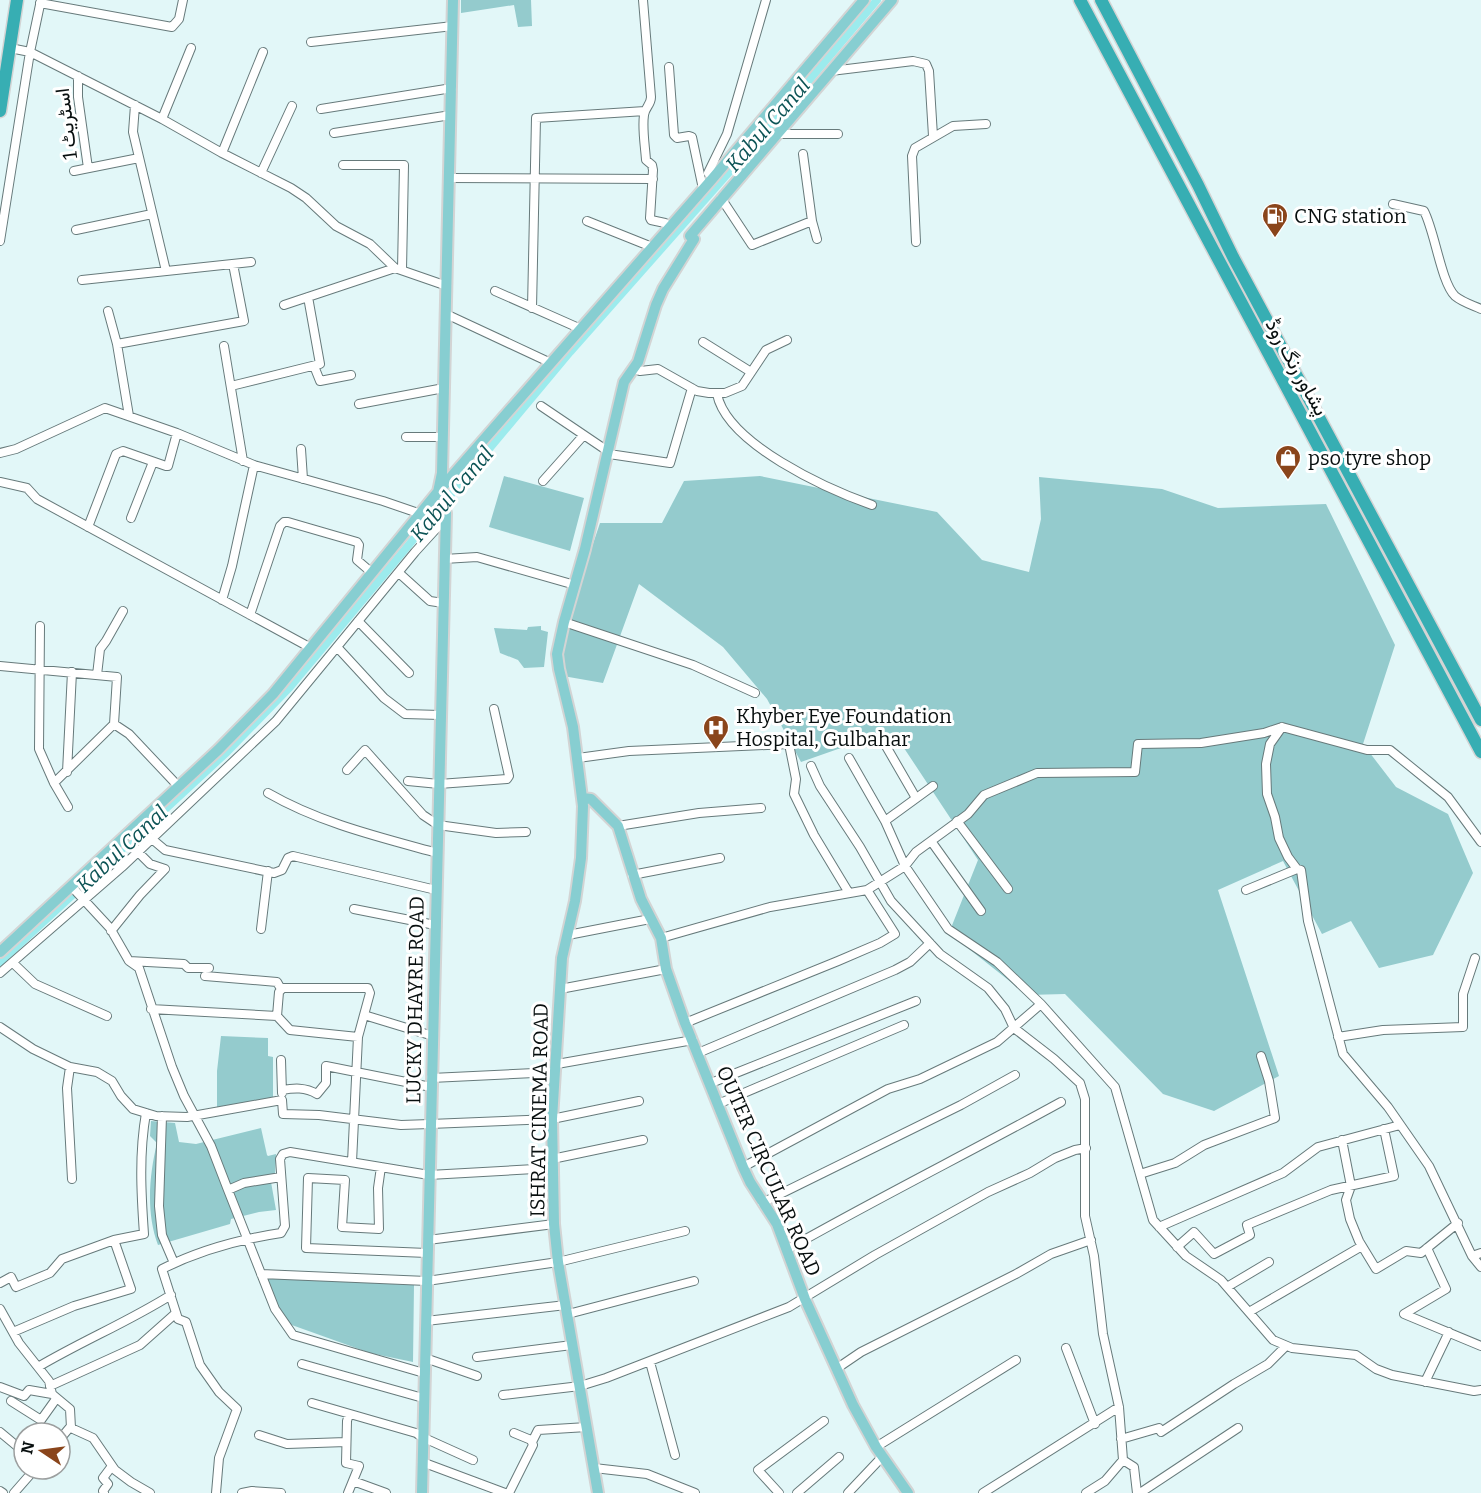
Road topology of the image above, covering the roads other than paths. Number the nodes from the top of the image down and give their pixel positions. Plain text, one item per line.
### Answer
1 (17, 0) edge
2 (183, 0) edge
3 (453, 0) edge
4 (644, 0) edge
5 (766, 0) edge
6 (864, 0) edge
7 (892, 0) edge
8 (1080, 0) edge
9 (1101, 0) edge
10 (41, 2) edge
11 (453, 26) junction
12 (311, 42) dead end
13 (10, 48) junction
14 (191, 48) dead end
15 (30, 52) junction
16 (262, 52) dead end
17 (669, 66) dead end
18 (831, 71) junction
19 (78, 76) junction
20 (452, 88) junction
21 (135, 105) junction
22 (292, 106) dead end
23 (321, 109) dead end
24 (0, 111) edge
25 (645, 111) junction
26 (451, 115) junction
27 (162, 119) junction
28 (986, 124) dead end
29 (334, 133) dead end
30 (777, 134) junction
31 (838, 134) dead end
32 (933, 136) junction
33 (222, 153) junction
34 (803, 154) dead end
35 (139, 158) junction
36 (343, 165) dead end
37 (88, 168) junction
38 (74, 171) dead end
39 (261, 173) junction
40 (449, 178) junction
41 (534, 178) junction
42 (713, 178) junction
43 (653, 179) junction
44 (703, 189) junction
45 (721, 198) junction
46 (1393, 204) dead end
47 (152, 214) junction
48 (587, 221) dead end
49 (673, 222) junction
50 (813, 222) junction
51 (76, 230) dead end
52 (689, 233) junction
53 (817, 239) dead end
54 (0, 241) edge
55 (916, 242) dead end
56 (652, 247) junction
57 (251, 262) dead end
58 (233, 264) junction
59 (399, 269) junction
60 (166, 271) junction
61 (82, 280) dead end
62 (447, 286) junction
63 (495, 291) dead end
64 (308, 297) junction
65 (284, 305) dead end
66 (532, 308) junction
67 (1481, 309) edge
68 (108, 311) dead end
69 (446, 314) junction
70 (581, 329) junction
71 (787, 340) dead end
72 (703, 342) dead end
73 (117, 344) junction
74 (224, 346) dead end
75 (550, 363) junction
76 (315, 366) junction
77 (635, 369) junction
78 (752, 372) junction
79 (351, 375) dead end
80 (231, 386) junction
81 (444, 388) junction
82 (692, 388) junction
83 (717, 394) junction
84 (358, 404) dead end
85 (541, 406) dead end
86 (129, 416) junction
87 (177, 433) junction
88 (582, 436) junction
89 (406, 437) dead end
90 (443, 437) junction
91 (301, 449) dead end
92 (0, 453) edge
93 (609, 453) junction
94 (243, 460) junction
95 (153, 462) junction
96 (254, 465) junction
97 (303, 479) junction
98 (543, 481) dead end
99 (0, 482) edge
100 (442, 505) junction
101 (872, 505) dead end
102 (421, 514) junction
103 (131, 518) dead end
104 (88, 527) junction
105 (444, 559) junction
106 (371, 572) junction
107 (399, 573) junction
108 (575, 585) junction
109 (222, 600) junction
110 (443, 603) junction
111 (123, 611) dead end
112 (250, 615) junction
113 (358, 621) junction
114 (564, 622) junction
115 (40, 626) dead end
116 (337, 647) junction
117 (311, 648) junction
118 (0, 666) edge
119 (40, 670) junction
120 (72, 672) junction
121 (409, 674) dead end
122 (97, 675) junction
123 (755, 693) dead end
124 (494, 709) dead end
125 (440, 715) junction
126 (1481, 720) edge
127 (114, 724) junction
128 (1281, 727) junction
129 (883, 741) dead end
130 (1481, 752) edge
131 (578, 758) junction
132 (849, 758) dead end
133 (811, 766) dead end
134 (347, 770) dead end
135 (67, 772) junction
136 (408, 781) dead end
137 (54, 783) junction
138 (439, 784) junction
139 (933, 786) dead end
140 (179, 787) junction
141 (268, 793) dead end
142 (583, 798) junction
143 (916, 798) junction
144 (68, 807) dead end
145 (761, 808) dead end
146 (885, 821) junction
147 (957, 821) junction
148 (438, 825) junction
149 (618, 826) junction
150 (526, 832) dead end
151 (152, 839) junction
152 (931, 841) junction
153 (1481, 842) edge
154 (138, 852) junction
155 (437, 853) junction
156 (720, 858) dead end
157 (904, 866) junction
158 (1297, 869) junction
159 (268, 871) junction
160 (632, 875) junction
161 (879, 882) junction
162 (73, 887) junction
163 (1008, 889) dead end
164 (436, 890) junction
165 (867, 890) junction
166 (1246, 890) dead end
167 (849, 893) junction
168 (84, 900) junction
169 (354, 909) dead end
170 (981, 911) dead end
171 (650, 919) junction
172 (435, 925) junction
173 (261, 929) dead end
174 (111, 931) junction
175 (568, 935) junction
176 (661, 938) junction
177 (930, 943) junction
178 (0, 952) edge
179 (1475, 958) dead end
180 (129, 961) junction
181 (13, 963) junction
182 (209, 968) dead end
183 (666, 969) junction
184 (0, 973) edge
185 (205, 976) dead end
186 (280, 989) junction
187 (560, 989) junction
188 (916, 1001) dead end
189 (1041, 1004) junction
190 (151, 1009) junction
191 (364, 1015) junction
192 (107, 1016) dead end
193 (277, 1016) junction
194 (685, 1023) junction
195 (904, 1025) dead end
196 (0, 1027) edge
197 (1014, 1028) junction
198 (433, 1036) junction
199 (358, 1037) junction
200 (1338, 1037) junction
201 (693, 1040) junction
202 (698, 1053) junction
203 (1262, 1056) dead end
204 (281, 1059) dead end
205 (70, 1067) junction
206 (556, 1068) junction
207 (357, 1071) junction
208 (1015, 1075) dead end
209 (431, 1083) junction
210 (711, 1083) junction
211 (282, 1090) junction
212 (282, 1101) junction
213 (639, 1101) dead end
214 (1061, 1102) dead end
215 (718, 1104) junction
216 (146, 1113) junction
217 (162, 1116) junction
218 (196, 1116) junction
219 (354, 1119) junction
220 (552, 1119) junction
221 (430, 1124) junction
222 (1400, 1125) junction
223 (1384, 1129) junction
224 (643, 1140) dead end
225 (1342, 1140) junction
226 (1086, 1148) junction
227 (352, 1161) junction
228 (552, 1163) junction
229 (381, 1167) junction
230 (743, 1167) junction
231 (1140, 1174) junction
232 (429, 1175) junction
233 (281, 1177) junction
234 (72, 1179) dead end
235 (1351, 1186) junction
236 (228, 1190) junction
237 (762, 1203) junction
238 (1458, 1223) junction
239 (554, 1224) junction
240 (1160, 1227) junction
241 (684, 1231) dead end
242 (248, 1239) junction
243 (114, 1240) junction
244 (428, 1240) junction
245 (1091, 1240) junction
246 (1362, 1246) junction
247 (1177, 1247) junction
248 (1427, 1248) junction
249 (788, 1250) junction
250 (427, 1253) junction
251 (1481, 1253) edge
252 (1472, 1256) junction
253 (558, 1262) junction
254 (1269, 1262) dead end
255 (174, 1263) junction
256 (1481, 1267) edge
257 (261, 1274) junction
258 (427, 1281) junction
259 (694, 1281) dead end
260 (0, 1283) edge
261 (1227, 1287) junction
262 (171, 1295) junction
263 (805, 1299) junction
264 (0, 1309) edge
265 (567, 1309) junction
266 (1249, 1312) junction
267 (176, 1313) junction
268 (426, 1321) junction
269 (13, 1332) junction
270 (1449, 1332) junction
271 (572, 1345) junction
272 (1286, 1346) junction
273 (1481, 1346) edge
274 (1066, 1347) dead end
275 (477, 1357) dead end
276 (425, 1358) junction
277 (1016, 1360) dead end
278 (650, 1362) junction
279 (302, 1364) dead end
280 (38, 1367) junction
281 (836, 1369) junction
282 (424, 1373) junction
283 (477, 1376) dead end
284 (1425, 1382) junction
285 (580, 1386) junction
286 (0, 1387) edge
287 (1481, 1390) edge
288 (53, 1393) junction
289 (503, 1395) dead end
290 (423, 1398) junction
291 (11, 1401) dead end
292 (312, 1403) dead end
293 (1119, 1407) junction
294 (349, 1414) junction
295 (71, 1421) edge
296 (824, 1421) dead end
297 (1095, 1424) junction
298 (587, 1427) junction
299 (1238, 1428) dead end
300 (72, 1429) edge
301 (0, 1432) edge
302 (514, 1433) dead end
303 (259, 1435) dead end
304 (422, 1437) junction
305 (1121, 1439) junction
306 (12, 1442) edge
307 (346, 1442) junction
308 (532, 1443) junction
309 (876, 1447) junction
310 (675, 1455) dead end
311 (883, 1456) junction
312 (838, 1457) dead end
313 (473, 1460) dead end
314 (1123, 1460) junction
315 (422, 1462) junction
316 (112, 1466) junction
317 (594, 1468) junction
318 (24, 1481) edge
319 (353, 1481) junction
320 (14, 1493) edge
321 (104, 1493) edge
322 (150, 1493) edge
323 (216, 1493) edge
324 (242, 1493) edge
325 (281, 1493) edge
326 (348, 1493) edge
327 (386, 1493) edge
328 (422, 1493) edge
329 (507, 1493) edge
330 (598, 1493) edge
331 (694, 1493) edge
332 (779, 1493) edge
333 (797, 1493) edge
334 (848, 1493) edge
335 (908, 1493) edge
336 (983, 1493) edge
337 (1086, 1493) edge
338 (1138, 1493) edge

1 - 13 highway
2 - 10 street
3 - 11 main road, LUCKY DHAYRE ROAD
4 - 25 street
5 - 42 street
6 - 42 main road
7 - 18 main road
8 - 130 highway, پشاور رنگ روڈ
9 - 126 highway, پشاور رنگ روڈ
10 - 15 street
11 - 12 street
11 - 20 main road, LUCKY DHAYRE ROAD
13 - 15 street
13 - 24 highway
14 - 27 street
15 - 19 street
15 - 54 street
16 - 33 street
17 - 44 street
18 - 30 main road
18 - 32 street
19 - 21 street
19 - 37 street, اسٹریٹ 1
20 - 23 street
20 - 26 main road, LUCKY DHAYRE ROAD
21 - 27 street
21 - 35 street
22 - 39 street
25 - 41 street
25 - 43 street
26 - 29 street
26 - 40 main road, LUCKY DHAYRE ROAD
27 - 33 street
28 - 32 street
30 - 31 street
30 - 45 main road
32 - 55 street
33 - 39 street
34 - 50 street
35 - 37 street
35 - 47 street
36 - 59 street
37 - 38 street
39 - 59 street
40 - 41 street
40 - 62 main road, LUCKY DHAYRE ROAD
41 - 43 street
41 - 66 street
42 - 44 main road
43 - 49 street
44 - 49 main road
45 - 50 street
45 - 52 main road
46 - 67 street
47 - 51 street
47 - 60 street
48 - 56 street
49 - 52 main road
49 - 56 main road
50 - 53 street
52 - 77 main road, ISHRAT CINEMA ROAD
56 - 70 main road
57 - 58 street
58 - 60 street
58 - 73 street
59 - 62 street
59 - 64 street
60 - 61 street
62 - 69 main road, LUCKY DHAYRE ROAD
63 - 66 street
64 - 65 street
64 - 76 street
66 - 70 street
68 - 73 street
69 - 75 street
69 - 81 main road, LUCKY DHAYRE ROAD
70 - 75 main road
71 - 78 street
72 - 78 street
73 - 86 street
74 - 80 street
75 - 100 main road
76 - 79 street
76 - 80 street
77 - 82 street
77 - 93 main road, ISHRAT CINEMA ROAD
78 - 83 street
80 - 94 street
81 - 84 street
81 - 90 main road, LUCKY DHAYRE ROAD
82 - 83 street
82 - 93 street
83 - 101 street
85 - 88 street
86 - 87 street
86 - 92 street
87 - 94 street
87 - 95 street
88 - 93 street
88 - 98 street
89 - 90 street
90 - 100 main road, LUCKY DHAYRE ROAD
91 - 97 street
93 - 108 main road, ISHRAT CINEMA ROAD
94 - 96 street
95 - 103 street
95 - 104 street
96 - 97 street
96 - 109 street
97 - 102 street
99 - 104 street
100 - 102 main road
100 - 105 main road, LUCKY DHAYRE ROAD
100 - 107 street
102 - 106 main road
104 - 109 street
105 - 108 street
105 - 110 main road, LUCKY DHAYRE ROAD
106 - 112 street
106 - 117 main road
107 - 110 street
107 - 113 street
108 - 114 main road, ISHRAT CINEMA ROAD
109 - 112 street
110 - 125 main road, LUCKY DHAYRE ROAD
111 - 122 street
112 - 117 street
113 - 116 street
113 - 121 street
114 - 123 street
114 - 131 main road, ISHRAT CINEMA ROAD
115 - 119 street
116 - 125 street
116 - 151 street
117 - 140 main road
118 - 119 street
119 - 120 street
119 - 137 street
120 - 122 street
120 - 135 street
122 - 127 street
124 - 138 street
125 - 138 main road, LUCKY DHAYRE ROAD
127 - 135 street
127 - 140 street
128 - 147 street
128 - 153 street
128 - 158 street
129 - 143 street
131 - 142 main road, ISHRAT CINEMA ROAD
131 - 167 street
132 - 146 street
133 - 161 street
134 - 148 street
135 - 137 street
136 - 138 street
137 - 144 street
138 - 148 main road, LUCKY DHAYRE ROAD
139 - 143 street
140 - 162 main road
141 - 155 street
142 - 149 main road, OUTER CIRCULAR ROAD
142 - 175 main road, ISHRAT CINEMA ROAD
143 - 146 street
145 - 149 street
146 - 157 street
147 - 152 street
147 - 163 street
148 - 150 street
148 - 155 main road, LUCKY DHAYRE ROAD
149 - 160 main road, OUTER CIRCULAR ROAD
151 - 154 street
151 - 159 street
152 - 157 street
152 - 170 street
154 - 168 street
154 - 174 street
155 - 164 main road, LUCKY DHAYRE ROAD
156 - 160 street
157 - 161 street
157 - 189 street
158 - 166 street
158 - 200 street
159 - 164 street
159 - 173 street
160 - 171 main road, OUTER CIRCULAR ROAD
161 - 165 street
161 - 177 street
162 - 168 street
162 - 178 main road
164 - 172 main road, LUCKY DHAYRE ROAD
165 - 167 street
165 - 194 street
167 - 176 street
168 - 174 street
168 - 181 street
169 - 172 street
171 - 175 street
171 - 176 main road, OUTER CIRCULAR ROAD
172 - 198 main road, LUCKY DHAYRE ROAD
174 - 180 street
175 - 187 main road, ISHRAT CINEMA ROAD
176 - 183 main road, OUTER CIRCULAR ROAD
177 - 197 street
177 - 202 street
179 - 200 street
180 - 182 street
180 - 190 street
181 - 184 street
181 - 192 street
183 - 187 street
183 - 194 main road, OUTER CIRCULAR ROAD
185 - 186 street
186 - 191 street
186 - 193 street
187 - 206 main road, ISHRAT CINEMA ROAD
188 - 210 street
189 - 197 street
189 - 231 street
190 - 193 street
190 - 218 street
191 - 198 street
191 - 199 street
193 - 199 street
194 - 201 main road, OUTER CIRCULAR ROAD
195 - 215 street
196 - 205 street
197 - 226 street
197 - 230 street
198 - 209 main road, LUCKY DHAYRE ROAD
199 - 207 street
200 - 222 street
201 - 202 main road, OUTER CIRCULAR ROAD
201 - 206 street
202 - 210 main road, OUTER CIRCULAR ROAD
203 - 231 street
204 - 211 street
205 - 216 street
205 - 234 street
206 - 209 street
206 - 220 main road, ISHRAT CINEMA ROAD
207 - 209 street
207 - 211 street
207 - 219 street
208 - 237 street
209 - 221 main road, LUCKY DHAYRE ROAD
210 - 215 main road, OUTER CIRCULAR ROAD
211 - 212 street
212 - 218 street
212 - 219 street
213 - 220 street
214 - 249 street
215 - 230 main road, OUTER CIRCULAR ROAD
216 - 217 street
216 - 243 street
217 - 218 street
217 - 255 street
218 - 236 street
219 - 221 street
219 - 227 street
220 - 221 street
220 - 228 main road, ISHRAT CINEMA ROAD
221 - 232 main road, LUCKY DHAYRE ROAD
222 - 223 street
222 - 238 street
223 - 225 street
223 - 235 street
224 - 228 street
225 - 235 street
225 - 240 street
226 - 245 street
226 - 263 street
227 - 229 street
227 - 233 street
228 - 232 street
228 - 239 main road, ISHRAT CINEMA ROAD
229 - 232 street
229 - 250 street
230 - 237 main road, OUTER CIRCULAR ROAD
231 - 240 street
232 - 244 main road, LUCKY DHAYRE ROAD
233 - 236 street
233 - 242 street
235 - 246 street
235 - 247 street
236 - 242 street
237 - 249 main road, OUTER CIRCULAR ROAD
238 - 248 street
238 - 252 street
239 - 244 street
239 - 253 main road, ISHRAT CINEMA ROAD
240 - 247 street
241 - 253 street
242 - 255 street
242 - 257 street
243 - 260 street
243 - 269 street
244 - 250 main road, LUCKY DHAYRE ROAD
245 - 281 street
245 - 293 street
246 - 248 street
246 - 266 street
247 - 261 street
248 - 270 street
249 - 263 main road, OUTER CIRCULAR ROAD
250 - 258 main road, LUCKY DHAYRE ROAD
251 - 252 street
252 - 256 street
253 - 258 street
253 - 265 main road, ISHRAT CINEMA ROAD
254 - 261 street
255 - 262 street
257 - 258 street
257 - 282 street
258 - 268 main road, LUCKY DHAYRE ROAD
259 - 265 street
261 - 266 street
262 - 267 street
262 - 280 street
263 - 278 street
263 - 281 main road, OUTER CIRCULAR ROAD
264 - 269 street
265 - 268 street
265 - 271 main road, ISHRAT CINEMA ROAD
266 - 272 street
267 - 288 street
267 - 323 street
268 - 276 main road, LUCKY DHAYRE ROAD
269 - 280 street
270 - 273 street
270 - 284 street
271 - 275 street
271 - 285 main road, ISHRAT CINEMA ROAD
272 - 284 street
272 - 305 street
274 - 297 street
276 - 282 main road, LUCKY DHAYRE ROAD
276 - 283 street
277 - 309 street
278 - 285 street
278 - 310 street
279 - 290 street
280 - 288 street
281 - 309 main road, OUTER CIRCULAR ROAD
282 - 290 main road, LUCKY DHAYRE ROAD
284 - 287 street
285 - 289 street
285 - 298 main road, ISHRAT CINEMA ROAD
286 - 288 street
288 - 291 street
288 - 295 street
290 - 304 main road, LUCKY DHAYRE ROAD
292 - 294 street
293 - 297 street
293 - 305 street
294 - 304 street
294 - 307 street
296 - 332 street
297 - 336 street
298 - 308 street
298 - 317 main road, ISHRAT CINEMA ROAD
299 - 338 street
300 - 316 street
301 - 306 street
302 - 308 street
303 - 307 street
304 - 313 street
304 - 315 main road, LUCKY DHAYRE ROAD
305 - 314 street
307 - 319 street
308 - 329 street
309 - 311 main road, OUTER CIRCULAR ROAD
311 - 334 street
311 - 335 main road, OUTER CIRCULAR ROAD
312 - 333 street
314 - 337 street
314 - 338 street
315 - 328 main road, LUCKY DHAYRE ROAD
315 - 329 street
316 - 321 street
316 - 322 street
317 - 330 main road, ISHRAT CINEMA ROAD
317 - 331 street
318 - 320 street
319 - 326 street
319 - 327 street
324 - 325 street

